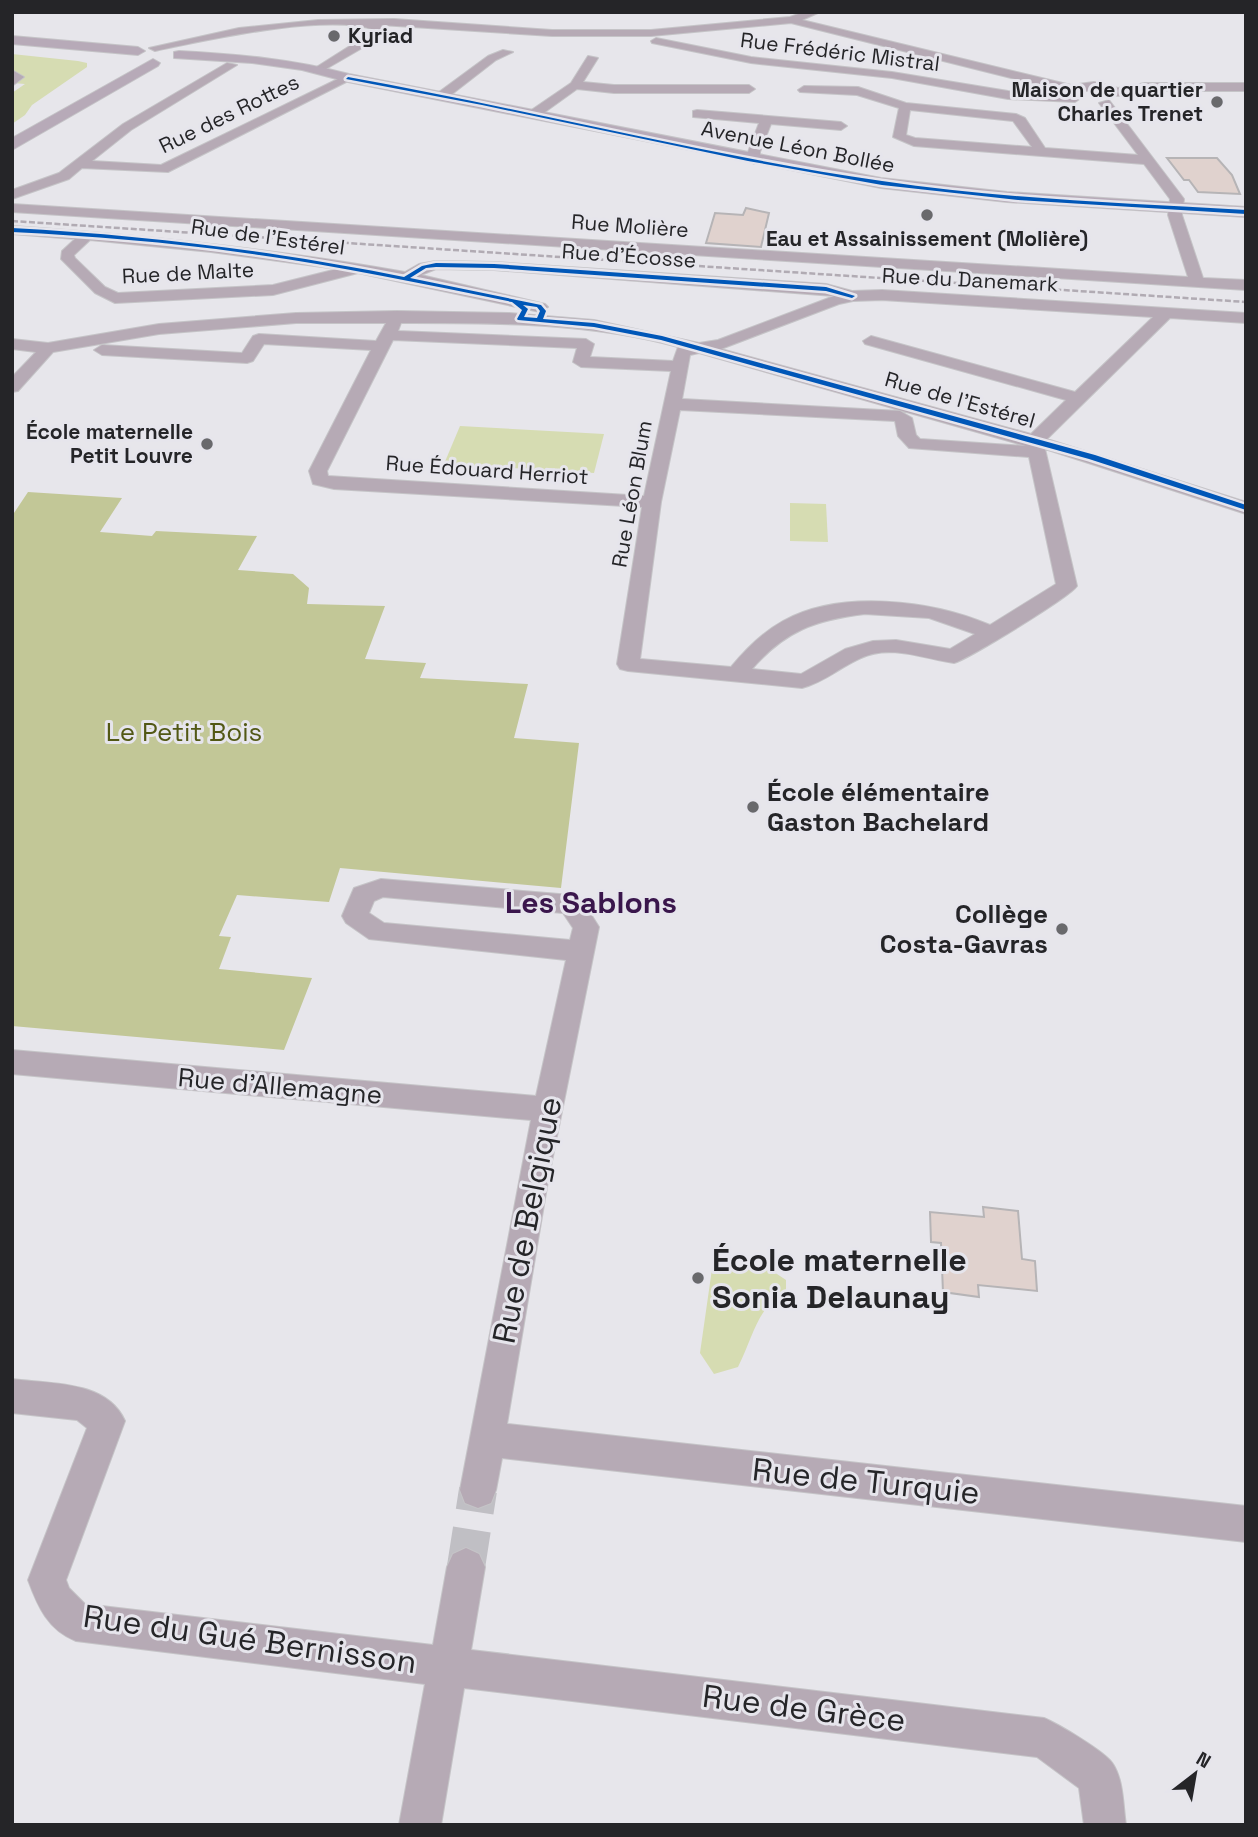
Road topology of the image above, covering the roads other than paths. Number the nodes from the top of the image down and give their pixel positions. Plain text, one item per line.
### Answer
1 (816, 12) edge
2 (791, 20) junction
3 (359, 22) junction
4 (255, 30) junction
5 (602, 34) junction
6 (12, 41) edge
7 (65, 49) junction
8 (507, 52) dead end
9 (176, 55) junction
10 (221, 55) junction
11 (134, 56) junction
12 (154, 56) junction
13 (592, 58) dead end
14 (319, 70) junction
15 (102, 71) junction
16 (12, 72) edge
17 (348, 78) junction
18 (12, 83) edge
19 (575, 85) junction
20 (1246, 87) edge
21 (750, 89) dead end
22 (804, 90) dead end
23 (1118, 92) junction
24 (443, 95) junction
25 (1086, 99) junction
26 (905, 106) junction
27 (534, 114) junction
28 (697, 114) dead end
29 (766, 120) junction
30 (841, 126) dead end
31 (12, 134) edge
32 (12, 145) edge
33 (1041, 152) junction
34 (754, 160) junction
35 (1148, 160) junction
36 (80, 164) junction
37 (12, 195) edge
38 (1177, 207) junction
39 (12, 208) edge
40 (1246, 212) edge
41 (12, 230) edge
42 (88, 234) junction
43 (357, 269) junction
44 (406, 278) junction
45 (1197, 282) junction
46 (1246, 285) edge
47 (852, 296) junction
48 (515, 302) junction
49 (1166, 313) junction
50 (397, 316) junction
51 (1246, 318) edge
52 (520, 319) junction
53 (539, 320) junction
54 (384, 340) junction
55 (870, 341) dead end
56 (12, 344) edge
57 (48, 348) junction
58 (701, 348) junction
59 (102, 350) dead end
60 (679, 366) junction
61 (12, 387) edge
62 (1079, 398) junction
63 (671, 404) junction
64 (1035, 447) junction
65 (652, 502) junction
66 (1246, 508) edge
67 (993, 634) junction
68 (736, 675) junction
69 (581, 951) junction
70 (12, 1062) edge
71 (548, 1109) junction
72 (12, 1396) edge
73 (487, 1438) junction
74 (478, 1490) tunnel mouth
75 (1246, 1524) edge
76 (466, 1567) tunnel mouth
77 (450, 1665) junction
78 (420, 1825) edge
79 (1105, 1825) edge

1 - 2 street
2 - 5 street
2 - 25 street
3 - 4 street
3 - 5 street
3 - 14 street
4 - 10 street
4 - 12 street
5 - 25 street, Rue Frédéric Mistral
6 - 7 main road, Avenue Léon Bollée
6 - 11 main road, Avenue Léon Bollée
7 - 11 main road, Avenue Léon Bollée
7 - 15 main road, Avenue Léon Bollée
8 - 24 street
9 - 10 main road, Avenue Léon Bollée
9 - 10 street
9 - 12 main road, Avenue Léon Bollée
10 - 14 main road, Avenue Léon Bollée
10 - 17 main road, Avenue Léon Bollée
10 - 36 street
11 - 12 main road, Avenue Léon Bollée
11 - 15 main road
12 - 32 main road
13 - 19 street
14 - 17 main road, Avenue Léon Bollée
15 - 31 main road
16 - 18 street
17 - 24 main road, Avenue Léon Bollée
17 - 36 street, Rue des Rottes
19 - 21 street
19 - 27 street
20 - 23 street
22 - 26 street
23 - 25 street
23 - 25 street
24 - 27 main road, Avenue Léon Bollée
25 - 35 street
26 - 33 street
26 - 33 street
27 - 34 main road, Avenue Léon Bollée
28 - 29 street
29 - 30 street
29 - 34 street
33 - 35 street
34 - 38 main road, Avenue Léon Bollée
35 - 38 street
36 - 37 street
38 - 40 main road, Avenue Léon Bollée
38 - 45 street
39 - 45 street, Rue Molière
41 - 42 street, Rue de l'Estérel
42 - 43 street, Rue de l'Estérel
42 - 43 street, Rue de Malte
43 - 44 street, Rue de l'Estérel
44 - 47 street, Rue d'Écosse
44 - 48 street, Rue de l'Estérel
45 - 46 street, Rue Molière
47 - 49 street, Rue du Danemark
47 - 58 street, Rue du Danemark
48 - 52 street
48 - 53 street, Rue de l'Estérel
49 - 51 street, Rue du Danemark
49 - 62 street
50 - 52 street, Rue de l'Estérel
50 - 54 street
50 - 57 street, Rue de l'Estérel
52 - 53 street, Rue de l'Estérel
53 - 58 street, Rue de l'Estérel
54 - 59 street
54 - 60 street
54 - 65 street, Rue Édouard Herriot
55 - 62 street
56 - 57 street
57 - 61 street
58 - 60 street
58 - 64 street, Rue de l'Estérel
60 - 63 street, Rue Léon Blum
62 - 64 street
63 - 64 street
63 - 65 street, Rue Léon Blum
64 - 66 street, Rue de l'Estérel
64 - 67 street
65 - 68 street, Rue Léon Blum
67 - 68 street
67 - 68 street
69 - 69 street, Rue de Belgique
69 - 71 street, Rue de Belgique
70 - 71 street, Rue d'Allemagne
71 - 73 street, Rue de Belgique
72 - 77 street, Rue du Gué Bernisson
73 - 74 street, Rue de Belgique
73 - 75 street, Rue de Turquie
76 - 77 street
77 - 78 street
77 - 79 street, Rue de Grèce

